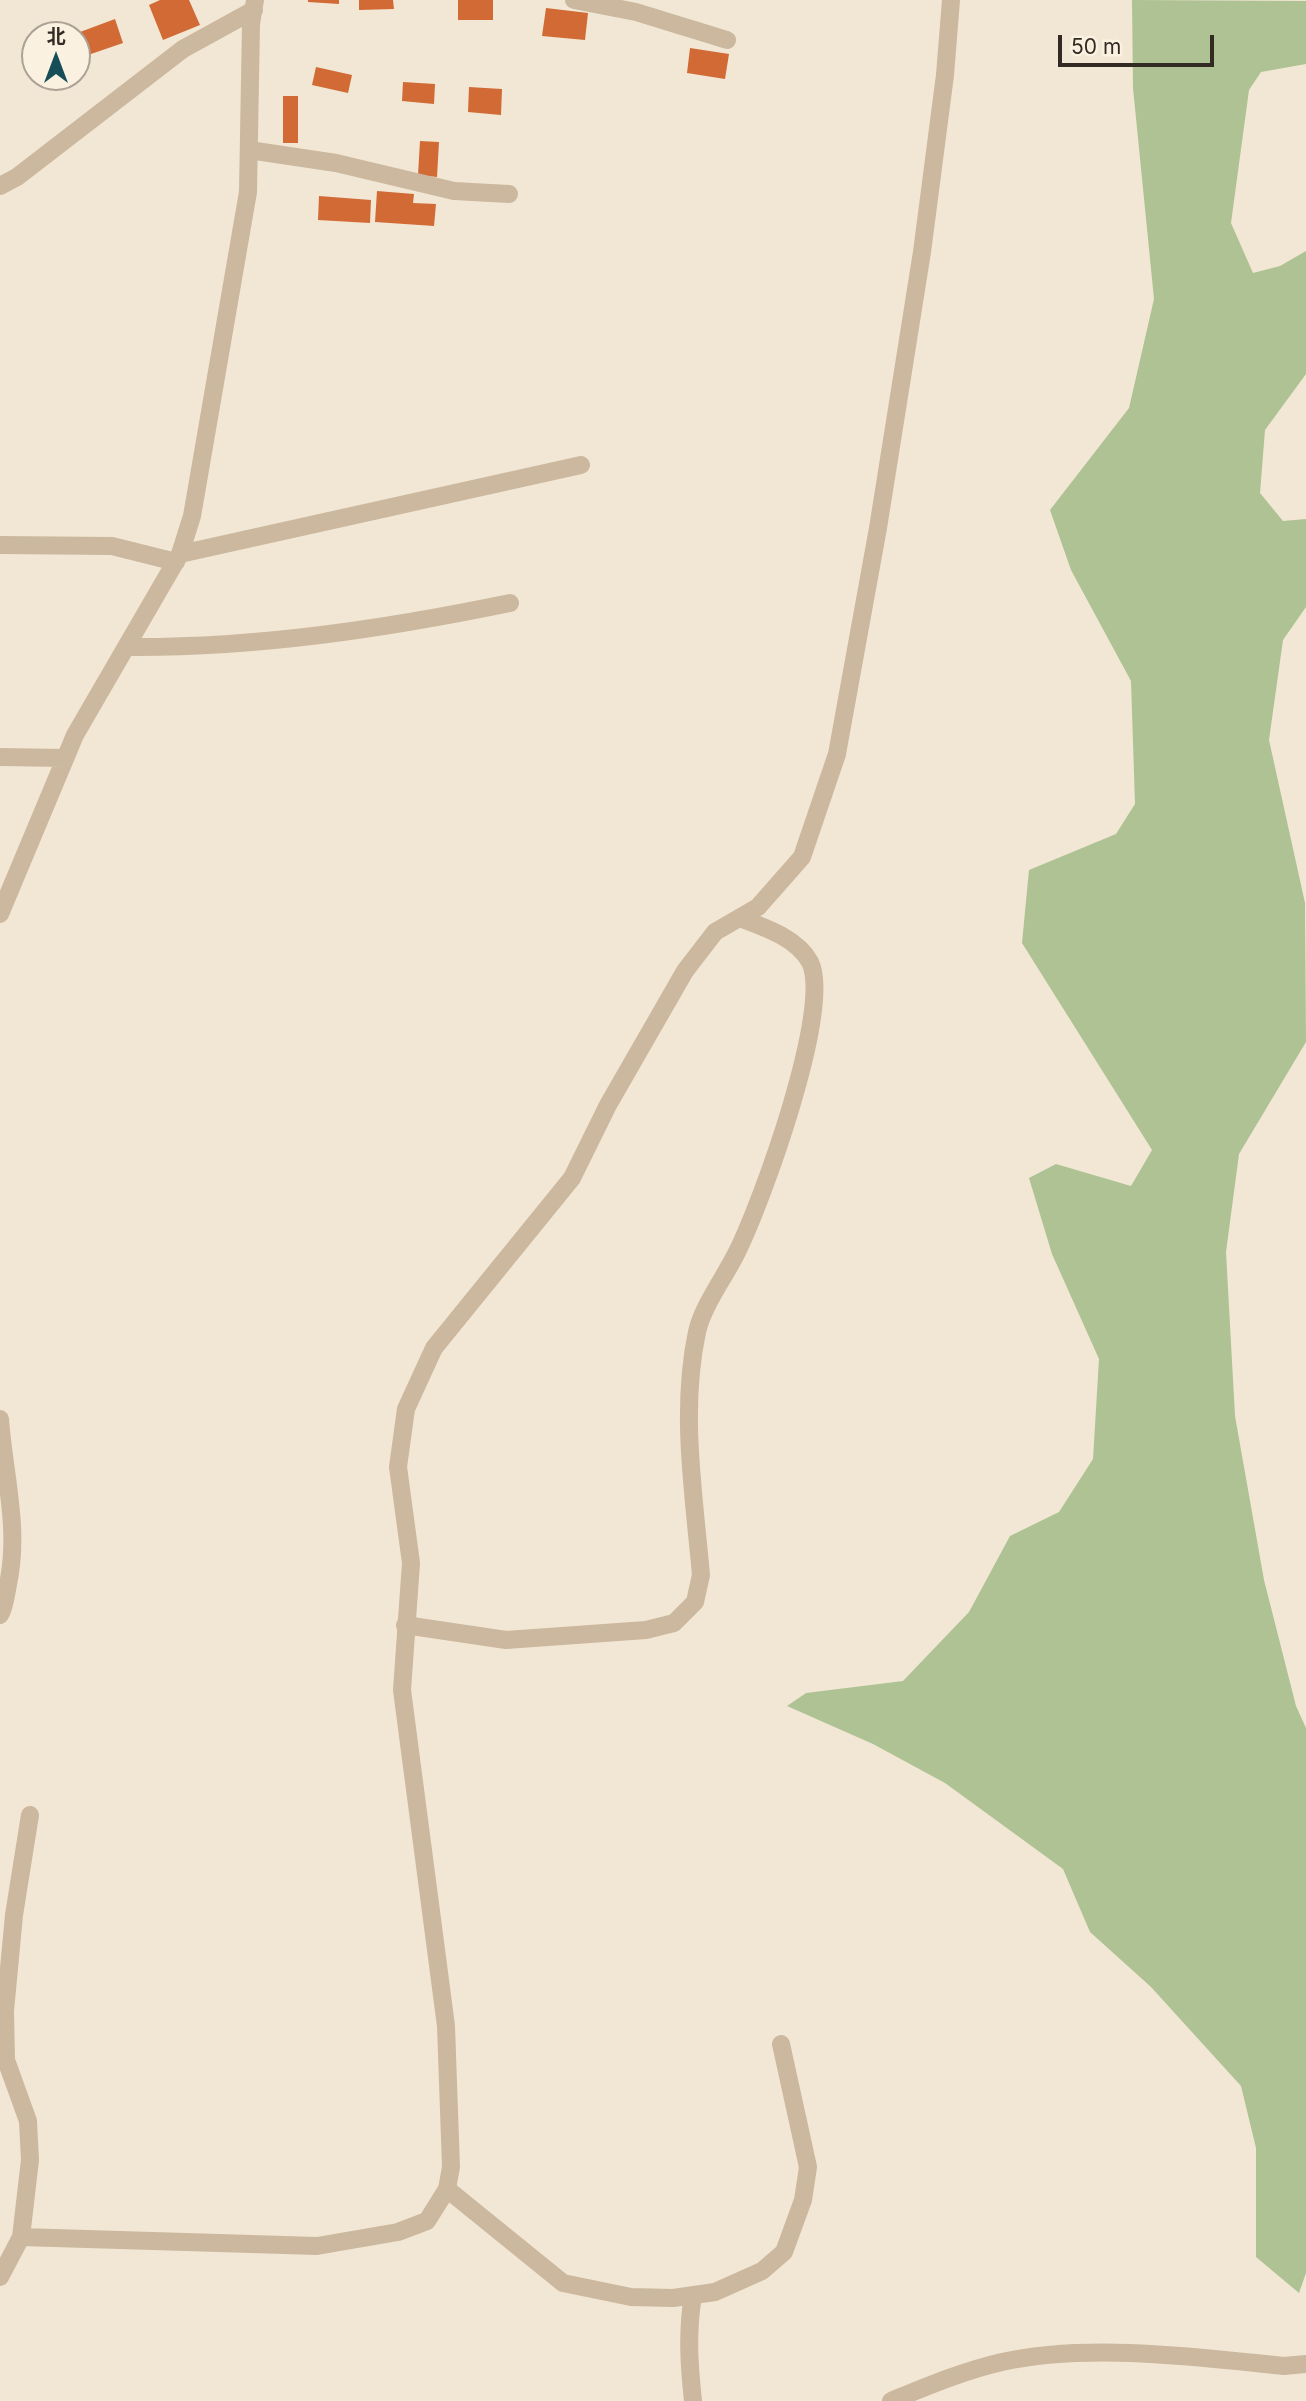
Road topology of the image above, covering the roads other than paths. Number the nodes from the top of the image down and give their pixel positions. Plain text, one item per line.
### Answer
1 (575, 0) edge
2 (951, 0) edge
3 (255, 5) edge
4 (727, 40) dead end
5 (249, 150) junction
6 (0, 186) edge
7 (509, 194) dead end
8 (581, 465) dead end
9 (0, 545) edge
10 (178, 558) junction
11 (510, 603) dead end
12 (127, 647) junction
13 (0, 757) edge
14 (65, 758) junction
15 (0, 914) edge
16 (740, 918) junction
17 (0, 1419) edge
18 (0, 1615) edge
19 (405, 1625) junction
20 (30, 1815) dead end
21 (781, 2044) dead end
22 (447, 2189) junction
23 (21, 2237) junction
24 (0, 2277) edge
25 (693, 2295) junction
26 (1306, 2364) edge
27 (693, 2401) edge
28 (891, 2401) edge

1 - 4 street
2 - 16 street
3 - 5 street
3 - 6 street
5 - 7 street
5 - 10 street
8 - 10 street
9 - 10 street
10 - 12 street
11 - 12 street
12 - 14 street
13 - 14 street
14 - 15 street
16 - 19 street
16 - 19 street
17 - 18 street
19 - 22 street
20 - 23 street
21 - 25 street
22 - 23 street
22 - 25 street
23 - 24 street
25 - 27 street
26 - 28 street

